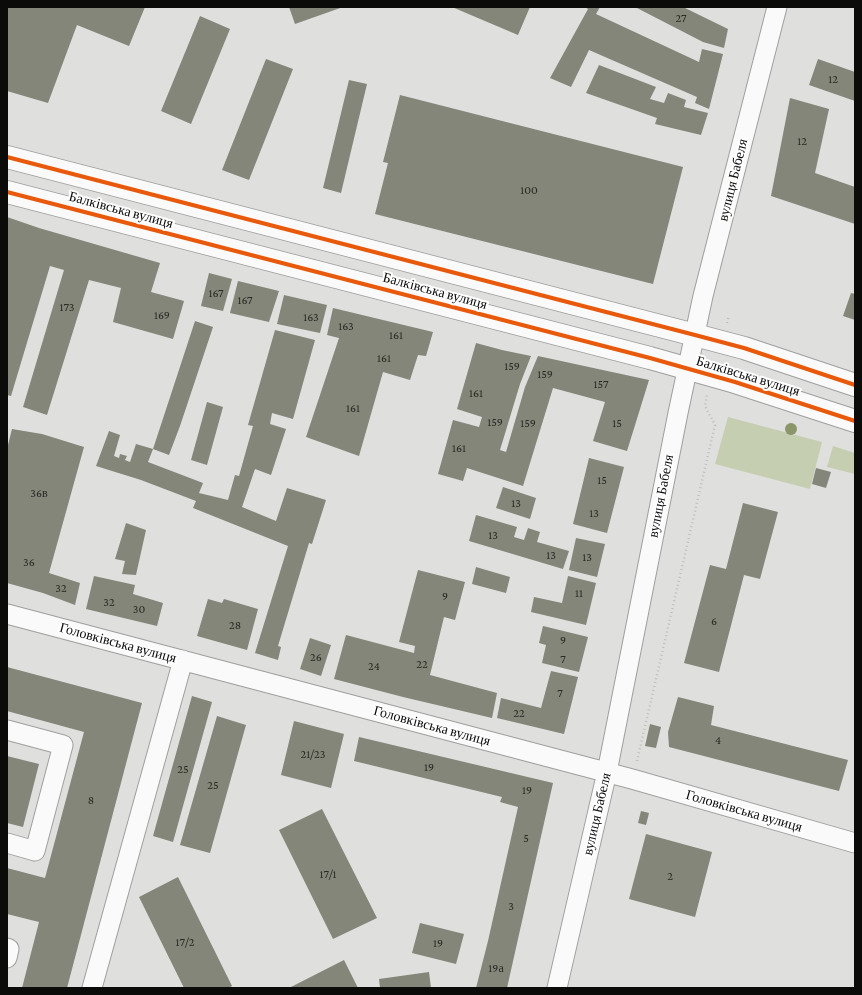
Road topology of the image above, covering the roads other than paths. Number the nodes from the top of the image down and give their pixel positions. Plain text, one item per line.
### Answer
1 (777, 7) edge
2 (7, 157) edge
3 (7, 192) edge
4 (695, 335) junction
5 (688, 369) junction
6 (855, 385) edge
7 (855, 421) edge
8 (7, 614) edge
9 (183, 660) junction
10 (7, 730) edge
11 (607, 772) junction
12 (7, 843) edge
13 (855, 843) edge
14 (7, 948) edge
15 (7, 958) edge
16 (92, 988) edge
17 (557, 988) edge

1 - 4 street, вулиця Бабеля
2 - 4 main road, Балківська вулиця
3 - 5 main road, Балківська вулиця
4 - 5 street, вулиця Бабеля
4 - 6 main road, Балківська вулиця
5 - 7 main road, Балківська вулиця
5 - 11 street, вулиця Бабеля
8 - 9 street, Головківська вулиця
9 - 11 street, Головківська вулиця
9 - 16 street
10 - 12 street
11 - 13 street, Головківська вулиця
11 - 17 street, вулиця Бабеля
14 - 15 street

